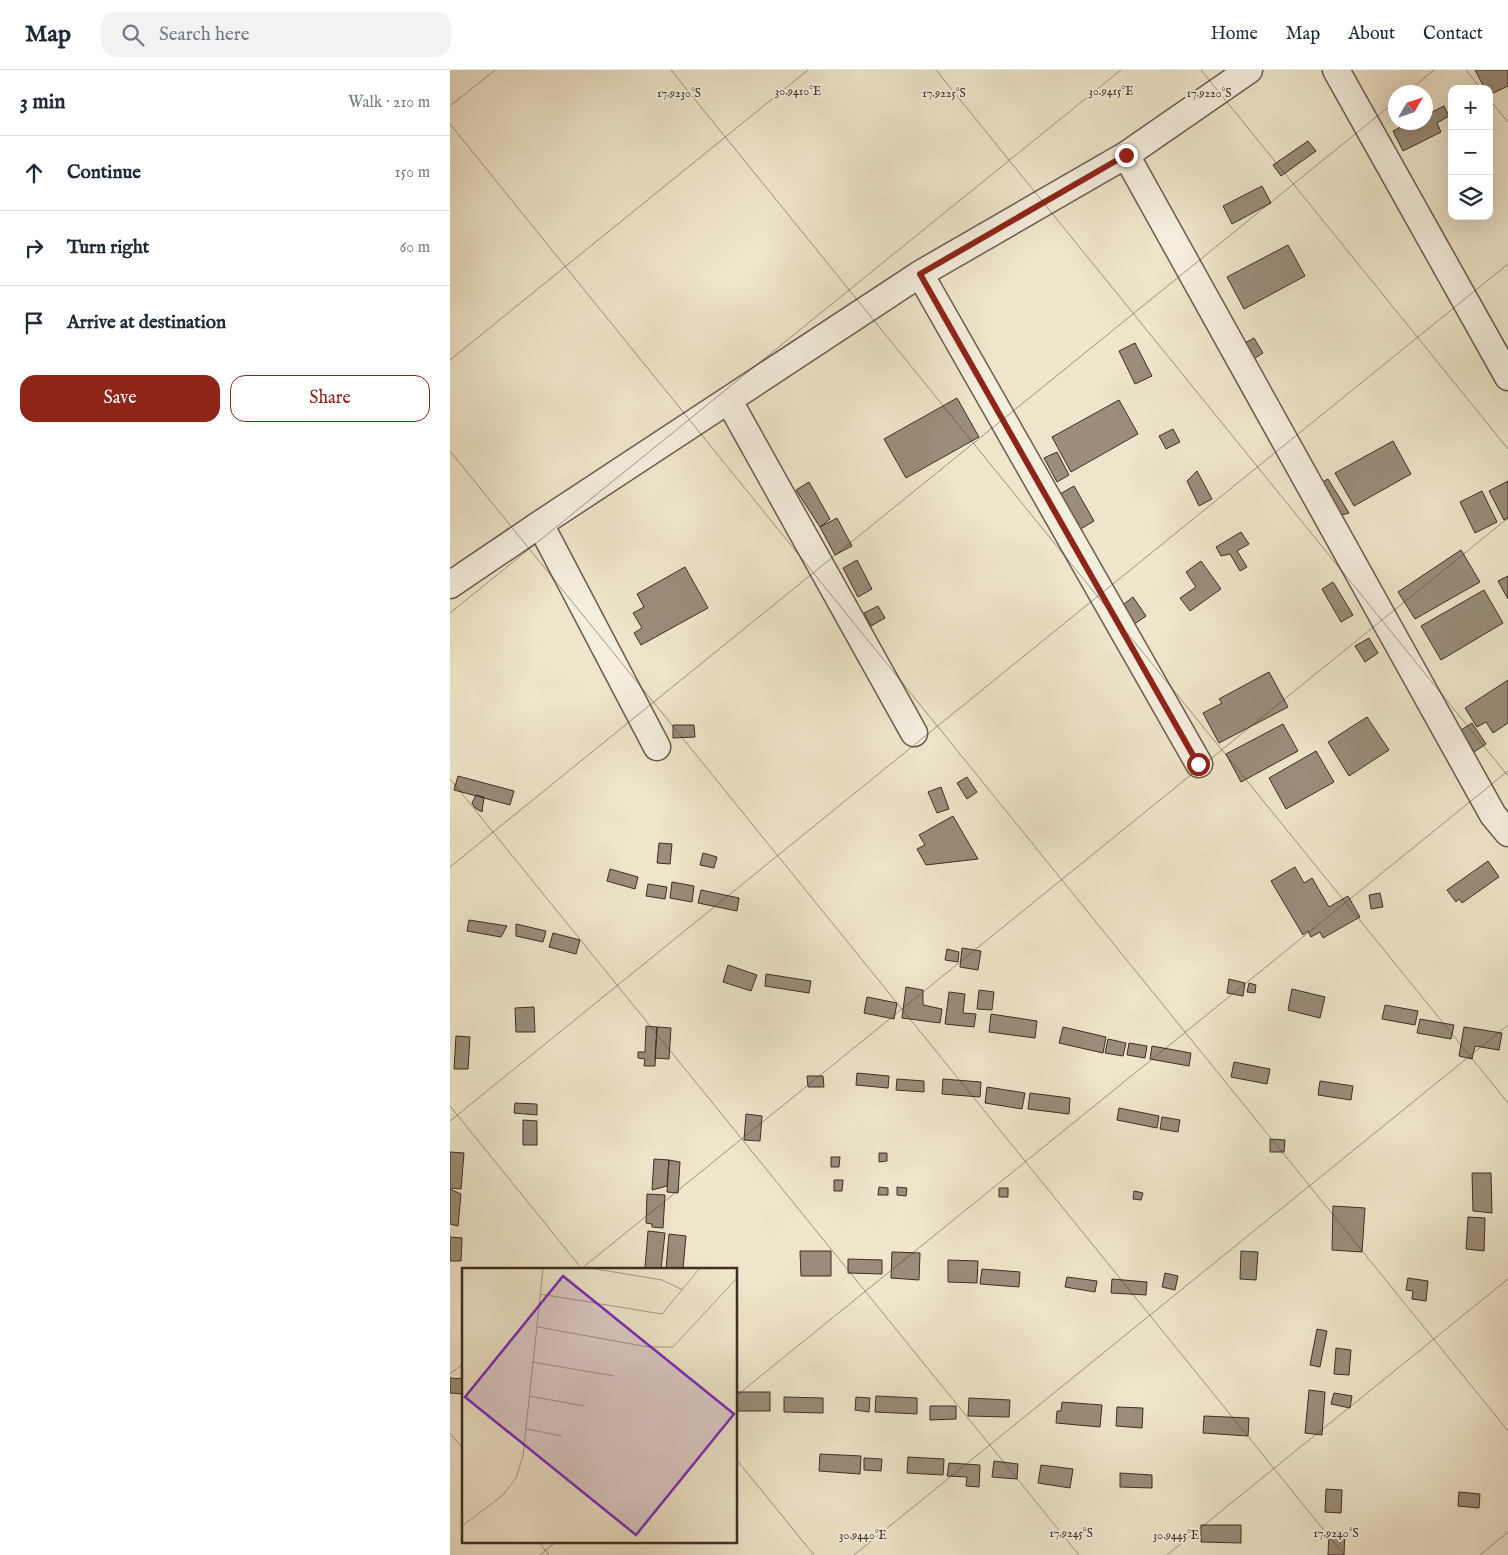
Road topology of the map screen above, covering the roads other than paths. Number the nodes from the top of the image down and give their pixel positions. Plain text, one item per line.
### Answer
1 (1249, 70) edge
2 (1336, 70) edge
3 (1126, 155) junction
4 (920, 274) junction
5 (1508, 377) edge
6 (729, 401) junction
7 (540, 524) junction
8 (450, 585) edge
9 (914, 733) dead end
10 (658, 747) dead end
11 (1198, 764) dead end
12 (1508, 833) edge

1 - 3 street
2 - 5 street
3 - 4 street
3 - 12 street
4 - 6 street
4 - 11 street
6 - 7 street
6 - 9 street
7 - 8 street
7 - 10 street

